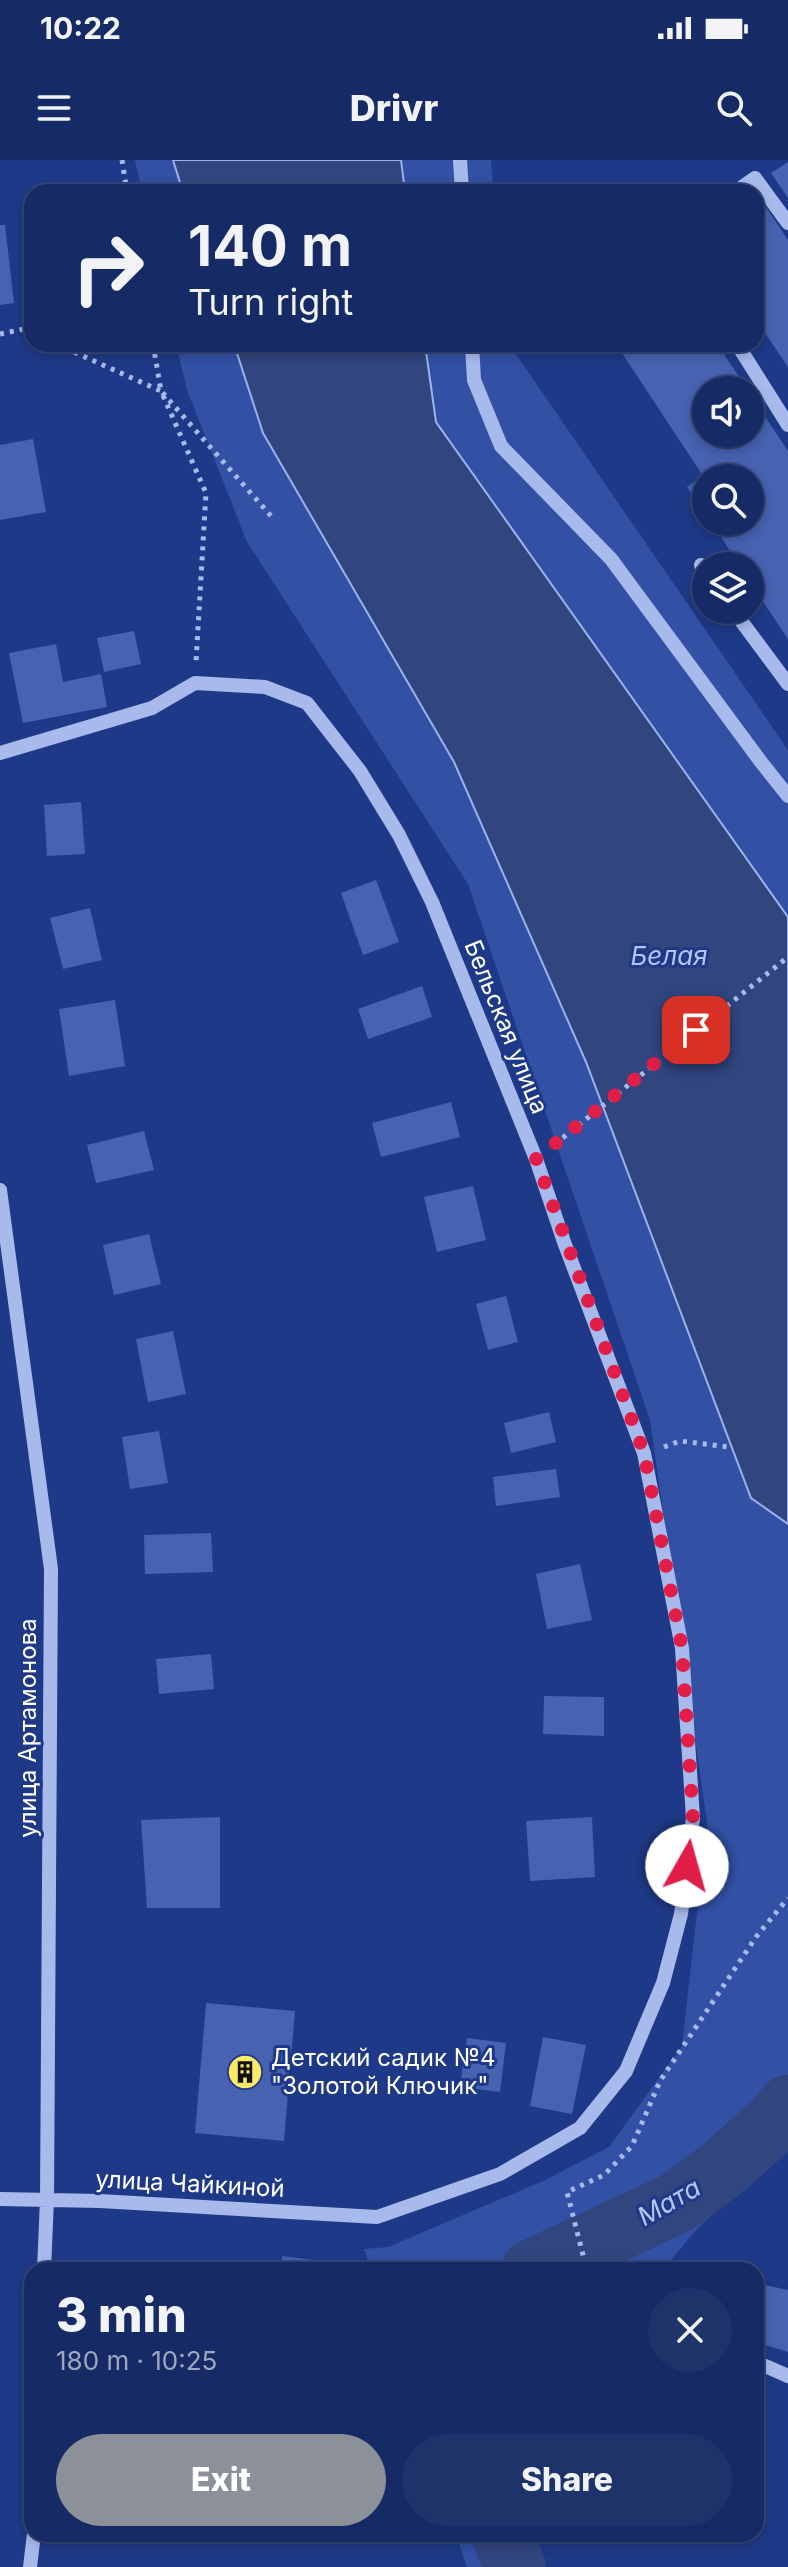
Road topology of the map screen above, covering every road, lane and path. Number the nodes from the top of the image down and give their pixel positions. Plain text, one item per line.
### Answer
1 (122, 160) edge
2 (460, 160) edge
3 (126, 184) edge
4 (462, 184) edge
5 (764, 190) edge
6 (788, 223) edge
7 (24, 329) edge
8 (0, 334) edge
9 (74, 352) edge
10 (154, 352) edge
11 (472, 352) edge
12 (742, 352) edge
13 (161, 391) junction
14 (788, 425) edge
15 (271, 516) dead end
16 (743, 624) edge
17 (195, 683) junction
18 (788, 684) edge
19 (0, 753) edge
20 (788, 796) edge
21 (788, 957) edge
22 (536, 1159) junction
23 (0, 1190) edge
24 (728, 1447) dead end
25 (644, 1453) junction
26 (788, 1898) edge
27 (0, 2199) edge
28 (47, 2199) junction
29 (377, 2217) joint
30 (44, 2262) edge
31 (585, 2262) edge
32 (764, 2366) edge
33 (788, 2376) edge
34 (33, 2542) edge
35 (30, 2567) edge

1 - 3 path
2 - 4 street
5 - 6 street
7 - 8 path
9 - 13 path
10 - 13 path
11 - 20 street
12 - 14 street
13 - 15 path
13 - 17 path
16 - 18 street
17 - 19 street
17 - 22 street, Бельская улица
21 - 22 path
22 - 25 street, Бельская улица
23 - 28 street, улица Артамонова
24 - 25 path
25 - 29 street, Бельская улица
26 - 31 path
27 - 28 street, улица Чайкиной
28 - 29 street, улица Чайкиной
28 - 30 street, улица Артамонова
32 - 33 street
34 - 35 street

